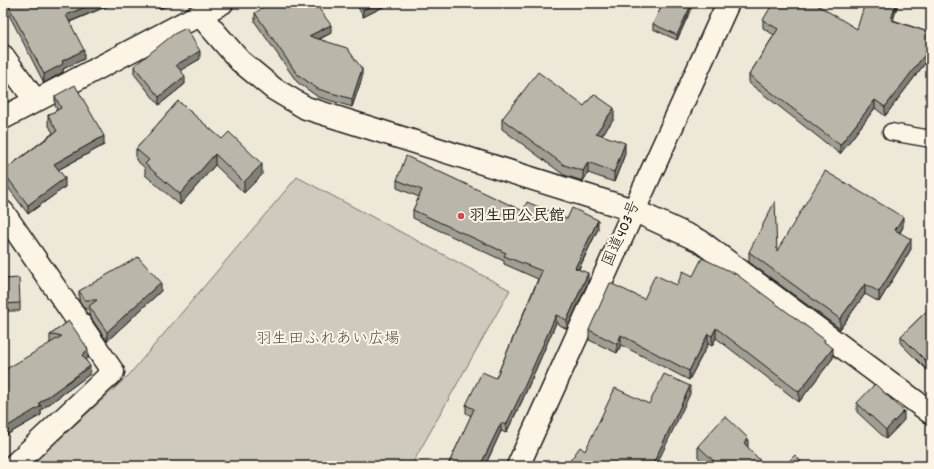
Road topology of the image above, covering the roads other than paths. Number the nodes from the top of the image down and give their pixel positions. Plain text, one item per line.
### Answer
1 (222, 3) edge
2 (728, 3) edge
3 (200, 15) junction
4 (3, 56) edge
5 (36, 100) junction
6 (3, 118) edge
7 (891, 132) dead end
8 (931, 139) edge
9 (633, 210) junction
10 (3, 212) edge
11 (931, 413) edge
12 (13, 466) edge
13 (518, 466) edge

1 - 3 main road
2 - 9 main road, 国道403号
3 - 5 main road
3 - 9 main road
4 - 5 main road
5 - 6 main road
7 - 8 lane
9 - 11 main road
9 - 13 main road, 国道403号
10 - 12 main road

